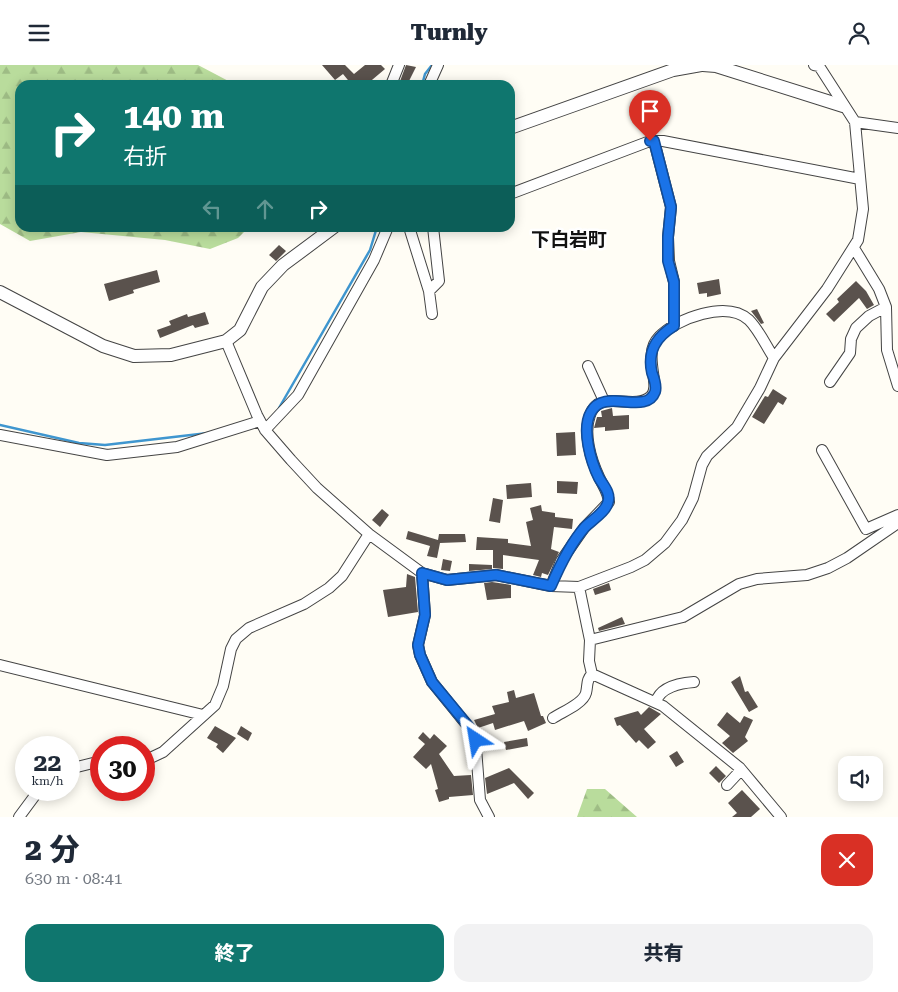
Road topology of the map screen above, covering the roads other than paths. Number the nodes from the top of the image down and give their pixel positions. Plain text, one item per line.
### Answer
1 (438, 65) edge
2 (702, 65) edge
3 (819, 65) edge
4 (395, 67) edge
5 (673, 67) edge
6 (392, 80) edge
7 (431, 80) edge
8 (842, 106) junction
9 (855, 122) junction
10 (515, 126) edge
11 (898, 128) edge
12 (654, 141) junction
13 (860, 179) junction
14 (515, 192) edge
15 (327, 232) edge
16 (386, 232) edge
17 (411, 232) edge
18 (434, 232) edge
19 (854, 248) junction
20 (430, 291) junction
21 (0, 292) edge
22 (886, 307) junction
23 (432, 314) dead end
24 (674, 326) junction
25 (226, 341) junction
26 (898, 346) edge
27 (887, 349) junction
28 (774, 358) junction
29 (588, 366) dead end
30 (830, 382) dead end
31 (898, 386) edge
32 (604, 401) junction
33 (263, 425) junction
34 (0, 435) edge
35 (822, 450) dead end
36 (898, 515) edge
37 (898, 523) edge
38 (369, 534) junction
39 (422, 573) junction
40 (551, 586) junction
41 (579, 587) junction
42 (590, 640) junction
43 (0, 665) edge
44 (592, 674) junction
45 (694, 682) dead end
46 (656, 703) junction
47 (203, 715) junction
48 (553, 718) dead end
49 (155, 756) edge
50 (741, 770) junction
51 (727, 785) dead end
52 (31, 801) edge
53 (19, 817) edge
54 (489, 817) edge
55 (781, 817) edge

1 - 7 street
2 - 5 street
2 - 8 street
3 - 8 street
4 - 6 street
5 - 10 street
8 - 9 street
9 - 11 street
9 - 13 street
12 - 13 street
12 - 14 street
12 - 24 street
13 - 19 street
15 - 25 street
16 - 33 street
17 - 20 street
18 - 20 street
19 - 22 street
19 - 28 street
20 - 23 street
21 - 25 street
22 - 27 street
22 - 30 street
24 - 28 street
24 - 32 street
25 - 33 street
26 - 27 street
27 - 31 street
28 - 41 street
29 - 32 street
32 - 40 street
33 - 34 street
33 - 38 street
35 - 36 street
37 - 42 street
38 - 39 street
38 - 47 street
39 - 40 street
39 - 54 street
40 - 41 street
41 - 42 street
42 - 44 street
43 - 47 street
44 - 46 street
44 - 48 street
45 - 46 street
46 - 50 street
47 - 49 street
50 - 51 street
50 - 55 street
52 - 53 street

